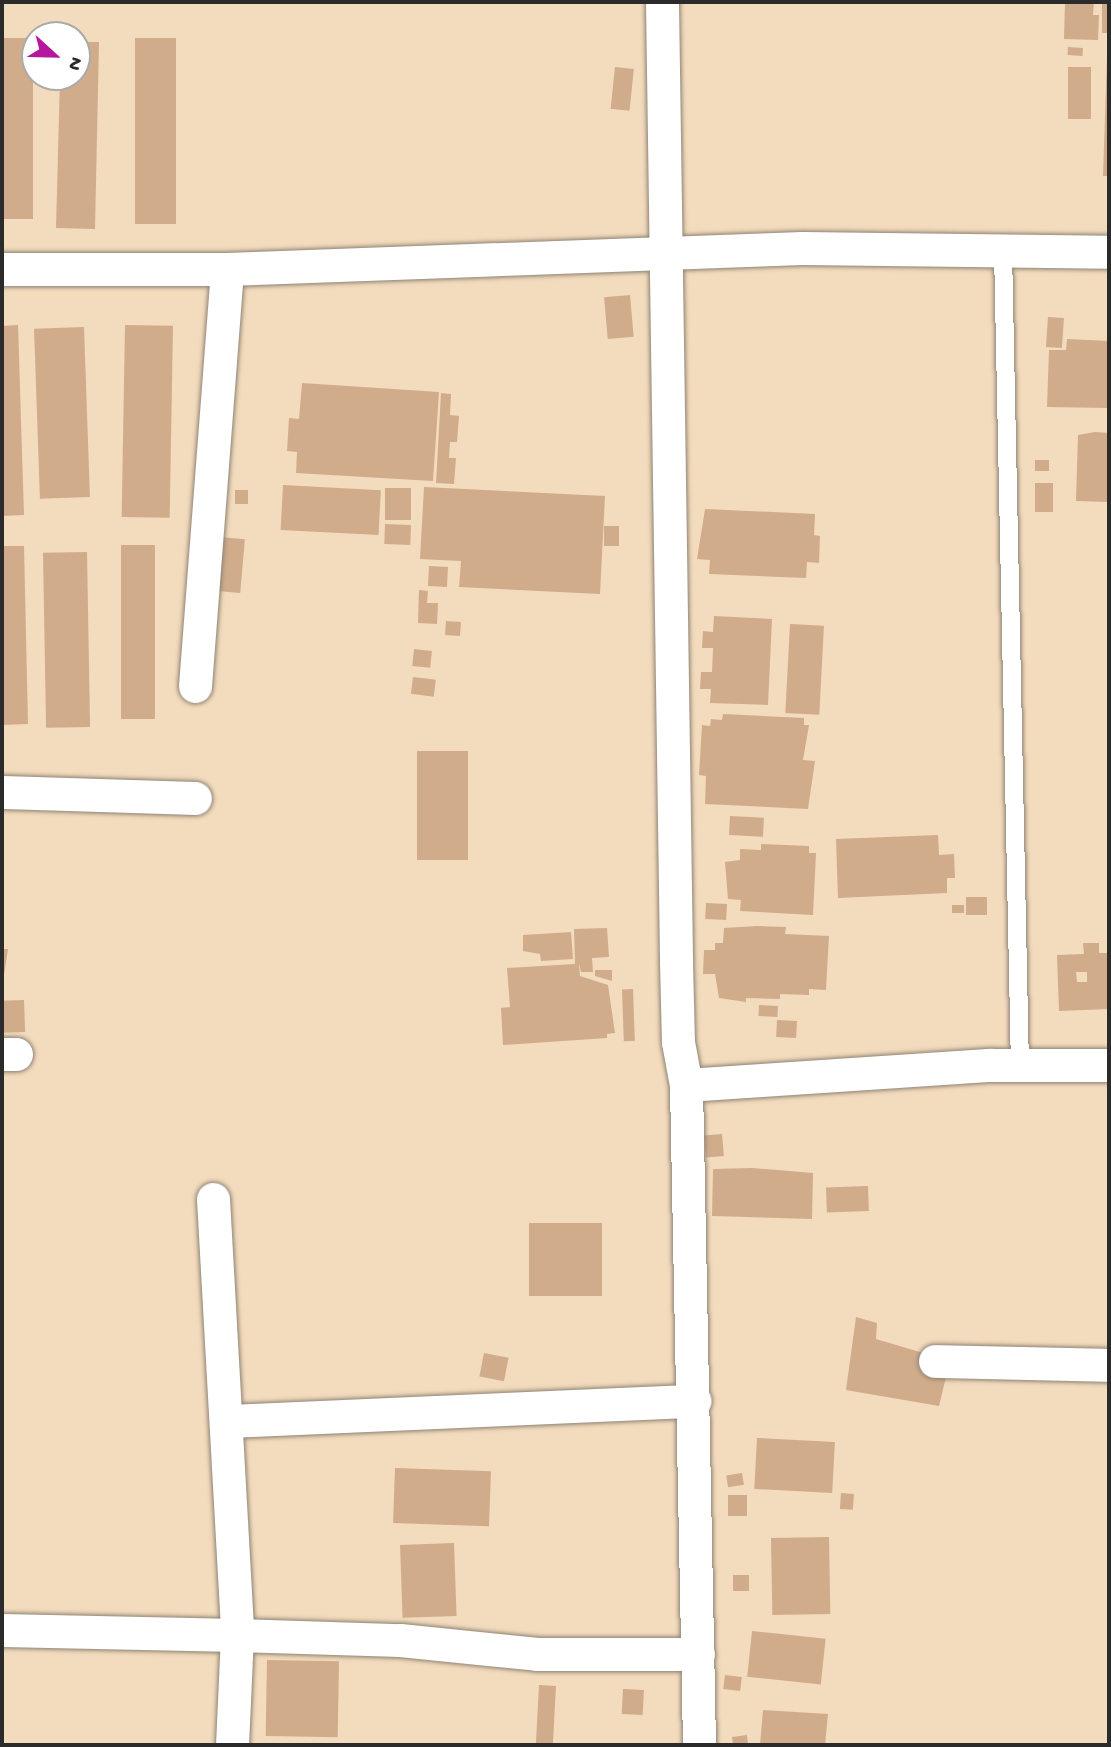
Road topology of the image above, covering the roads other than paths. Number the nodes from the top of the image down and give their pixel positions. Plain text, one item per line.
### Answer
1 (662, 2) edge
2 (1003, 250) junction
3 (1109, 252) edge
4 (666, 256) junction
5 (2, 269) edge
6 (226, 269) junction
7 (195, 686) dead end
8 (2, 792) edge
9 (195, 798) dead end
10 (1020, 1065) junction
11 (1109, 1065) edge
12 (685, 1085) junction
13 (213, 1199) dead end
14 (936, 1362) dead end
15 (1109, 1364) edge
16 (695, 1401) junction
17 (228, 1421) junction
18 (2, 1630) edge
19 (237, 1635) junction
20 (698, 1654) junction
21 (232, 1745) edge
22 (699, 1745) edge

1 - 4 street
2 - 3 street
2 - 4 street
2 - 10 lane
4 - 6 street
4 - 12 street
5 - 6 street
6 - 7 street
8 - 9 street
10 - 11 street
10 - 12 street
12 - 16 street
13 - 17 street
14 - 15 street
16 - 17 street
16 - 20 street
17 - 19 street
18 - 19 street
19 - 20 street
19 - 21 street
20 - 22 street

